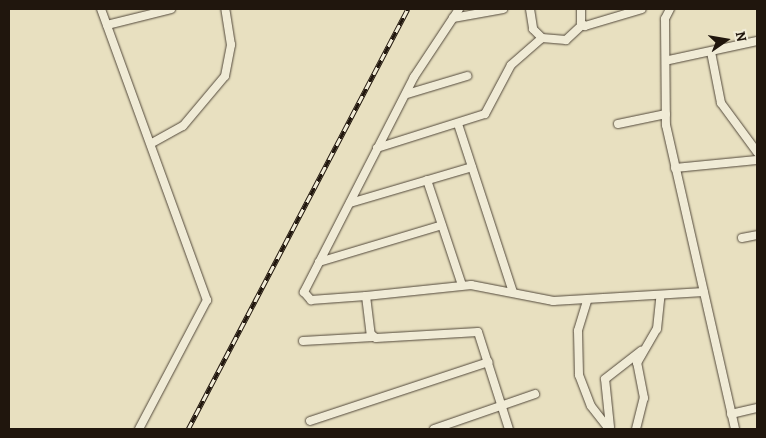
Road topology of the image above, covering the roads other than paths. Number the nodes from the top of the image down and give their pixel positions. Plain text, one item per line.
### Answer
1 (101, 9) edge
2 (171, 9) edge
3 (225, 9) edge
4 (459, 9) edge
5 (503, 9) edge
6 (530, 9) edge
7 (581, 9) edge
8 (642, 9) edge
9 (670, 9) edge
10 (453, 18) junction
11 (107, 25) junction
12 (582, 25) junction
13 (542, 38) junction
14 (757, 41) edge
15 (711, 52) junction
16 (668, 60) junction
17 (467, 76) dead end
18 (407, 94) junction
19 (666, 114) junction
20 (458, 124) junction
21 (618, 124) dead end
22 (152, 143) junction
23 (377, 148) junction
24 (757, 152) edge
25 (757, 160) edge
26 (472, 167) junction
27 (675, 168) junction
28 (428, 180) junction
29 (350, 202) junction
30 (442, 224) junction
31 (757, 234) edge
32 (742, 238) dead end
33 (319, 262) junction
34 (462, 285) junction
35 (513, 292) junction
36 (704, 292) junction
37 (366, 296) junction
38 (660, 298) junction
39 (587, 301) junction
40 (373, 337) junction
41 (303, 341) dead end
42 (640, 351) junction
43 (488, 362) junction
44 (534, 394) dead end
45 (502, 407) junction
46 (757, 408) edge
47 (731, 414) junction
48 (310, 421) dead end
49 (458, 426) edge
50 (139, 429) edge
51 (434, 429) edge
52 (509, 429) edge
53 (609, 429) edge
54 (636, 429) edge
55 (735, 429) edge

1 - 11 street
2 - 11 street
3 - 22 street
4 - 10 street
5 - 10 street
6 - 13 street
7 - 12 street
8 - 12 street
9 - 16 street
10 - 18 street
11 - 22 street
12 - 13 street
13 - 20 street
14 - 15 street
15 - 16 street
15 - 24 street
16 - 19 street
17 - 18 street
18 - 23 street
19 - 21 street
19 - 27 street
20 - 23 street
20 - 26 street
22 - 50 street
23 - 29 street
25 - 27 street
26 - 28 street
26 - 35 street
27 - 36 street
28 - 29 street
28 - 30 street
29 - 33 street
30 - 33 street
30 - 34 street
31 - 32 street
33 - 37 street
34 - 35 street
34 - 37 street
35 - 39 street
36 - 38 street
36 - 47 street
37 - 40 street
38 - 39 street
38 - 42 street
39 - 53 street
40 - 41 street
40 - 43 street
42 - 53 street
42 - 54 street
43 - 45 street
43 - 48 street
44 - 45 street
45 - 49 street
45 - 52 street
46 - 47 street
47 - 55 street
49 - 51 street

